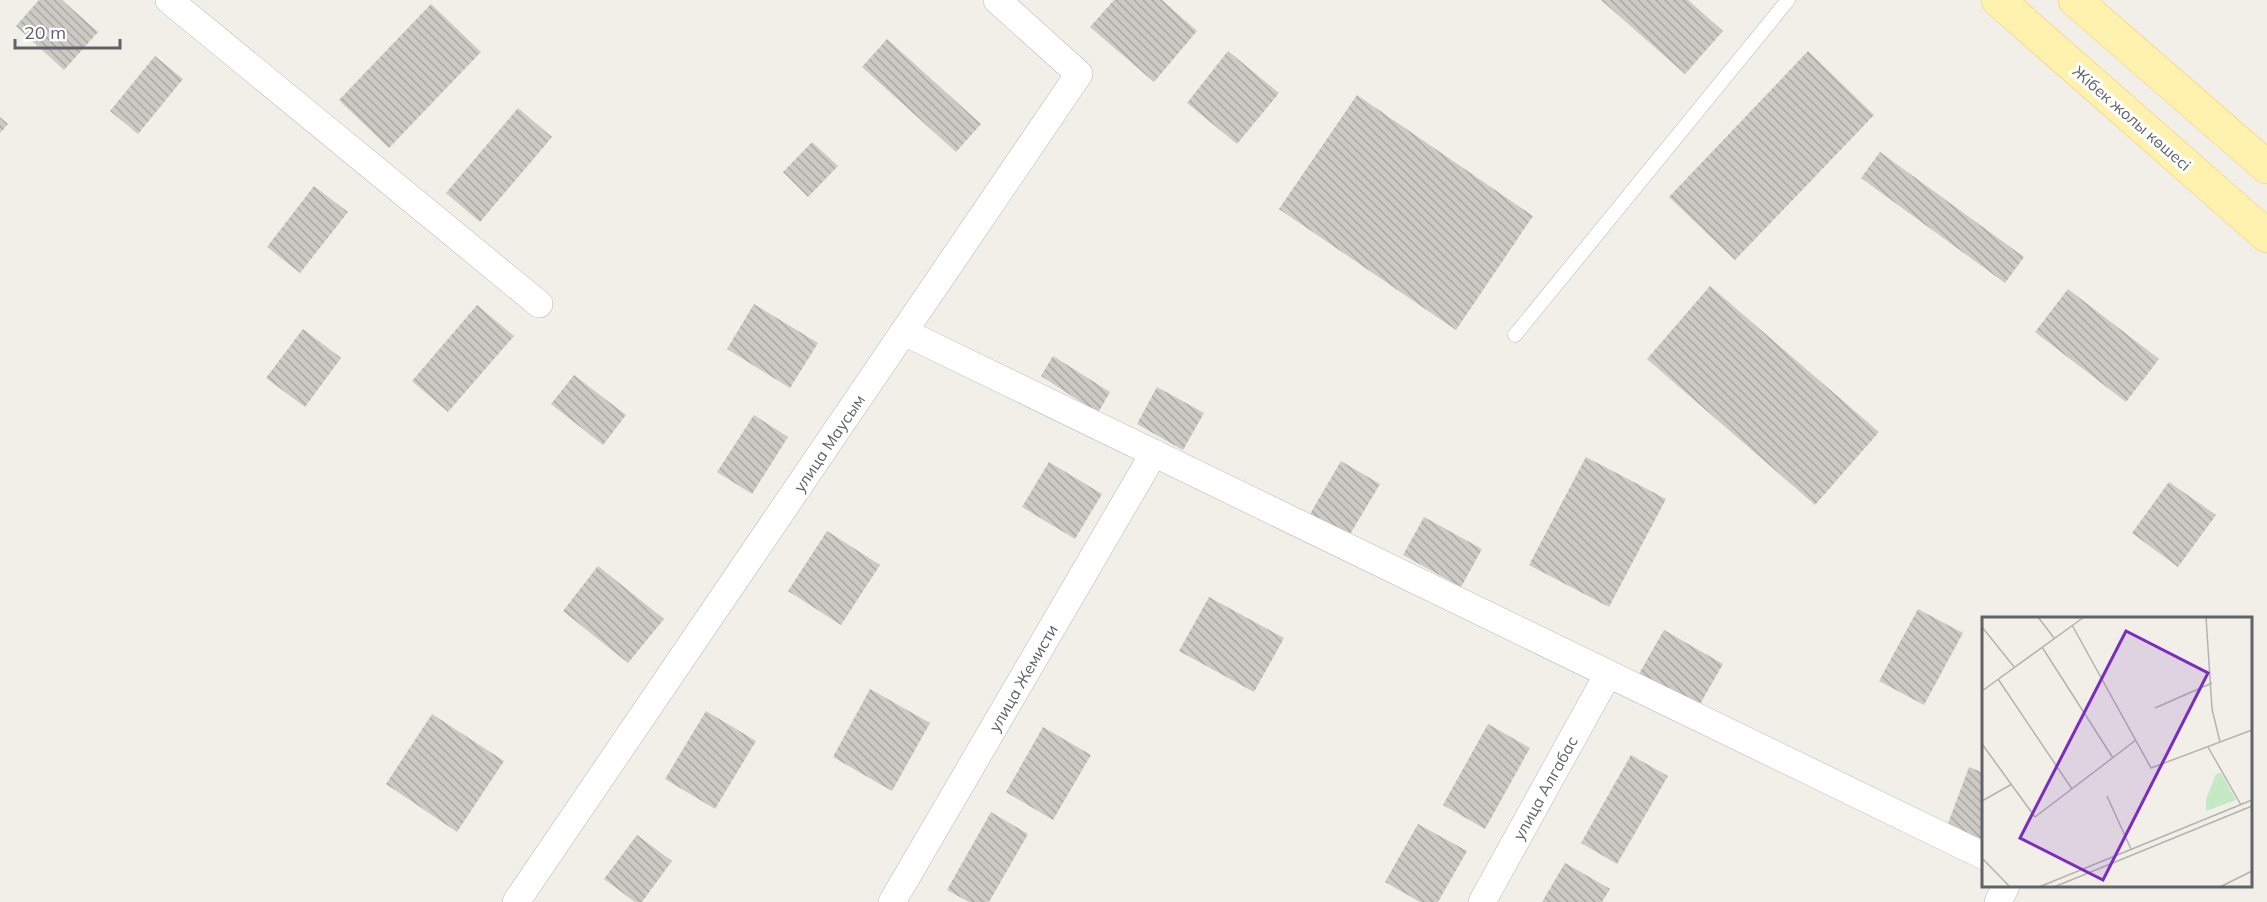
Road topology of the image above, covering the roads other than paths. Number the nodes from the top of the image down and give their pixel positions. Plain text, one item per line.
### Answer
1 (169, 0) edge
2 (998, 0) edge
3 (1788, 0) edge
4 (1998, 0) edge
5 (2075, 0) edge
6 (2267, 167) edge
7 (2267, 237) edge
8 (539, 304) dead end
9 (904, 332) junction
10 (1515, 335) dead end
11 (1154, 453) junction
12 (1608, 674) junction
13 (1982, 856) edge
14 (2006, 887) edge
15 (516, 902) edge
16 (892, 902) edge
17 (1482, 902) edge
18 (1998, 902) edge

1 - 8 street
2 - 9 street, улица Маусым
3 - 10 lane
4 - 7 main road, Жібек жолы көшесі
5 - 6 main road
9 - 11 street
9 - 15 street, улица Маусым
11 - 12 street
11 - 16 street, улица Жемисти
12 - 13 street
12 - 17 street, улица Алгабас
14 - 18 street

